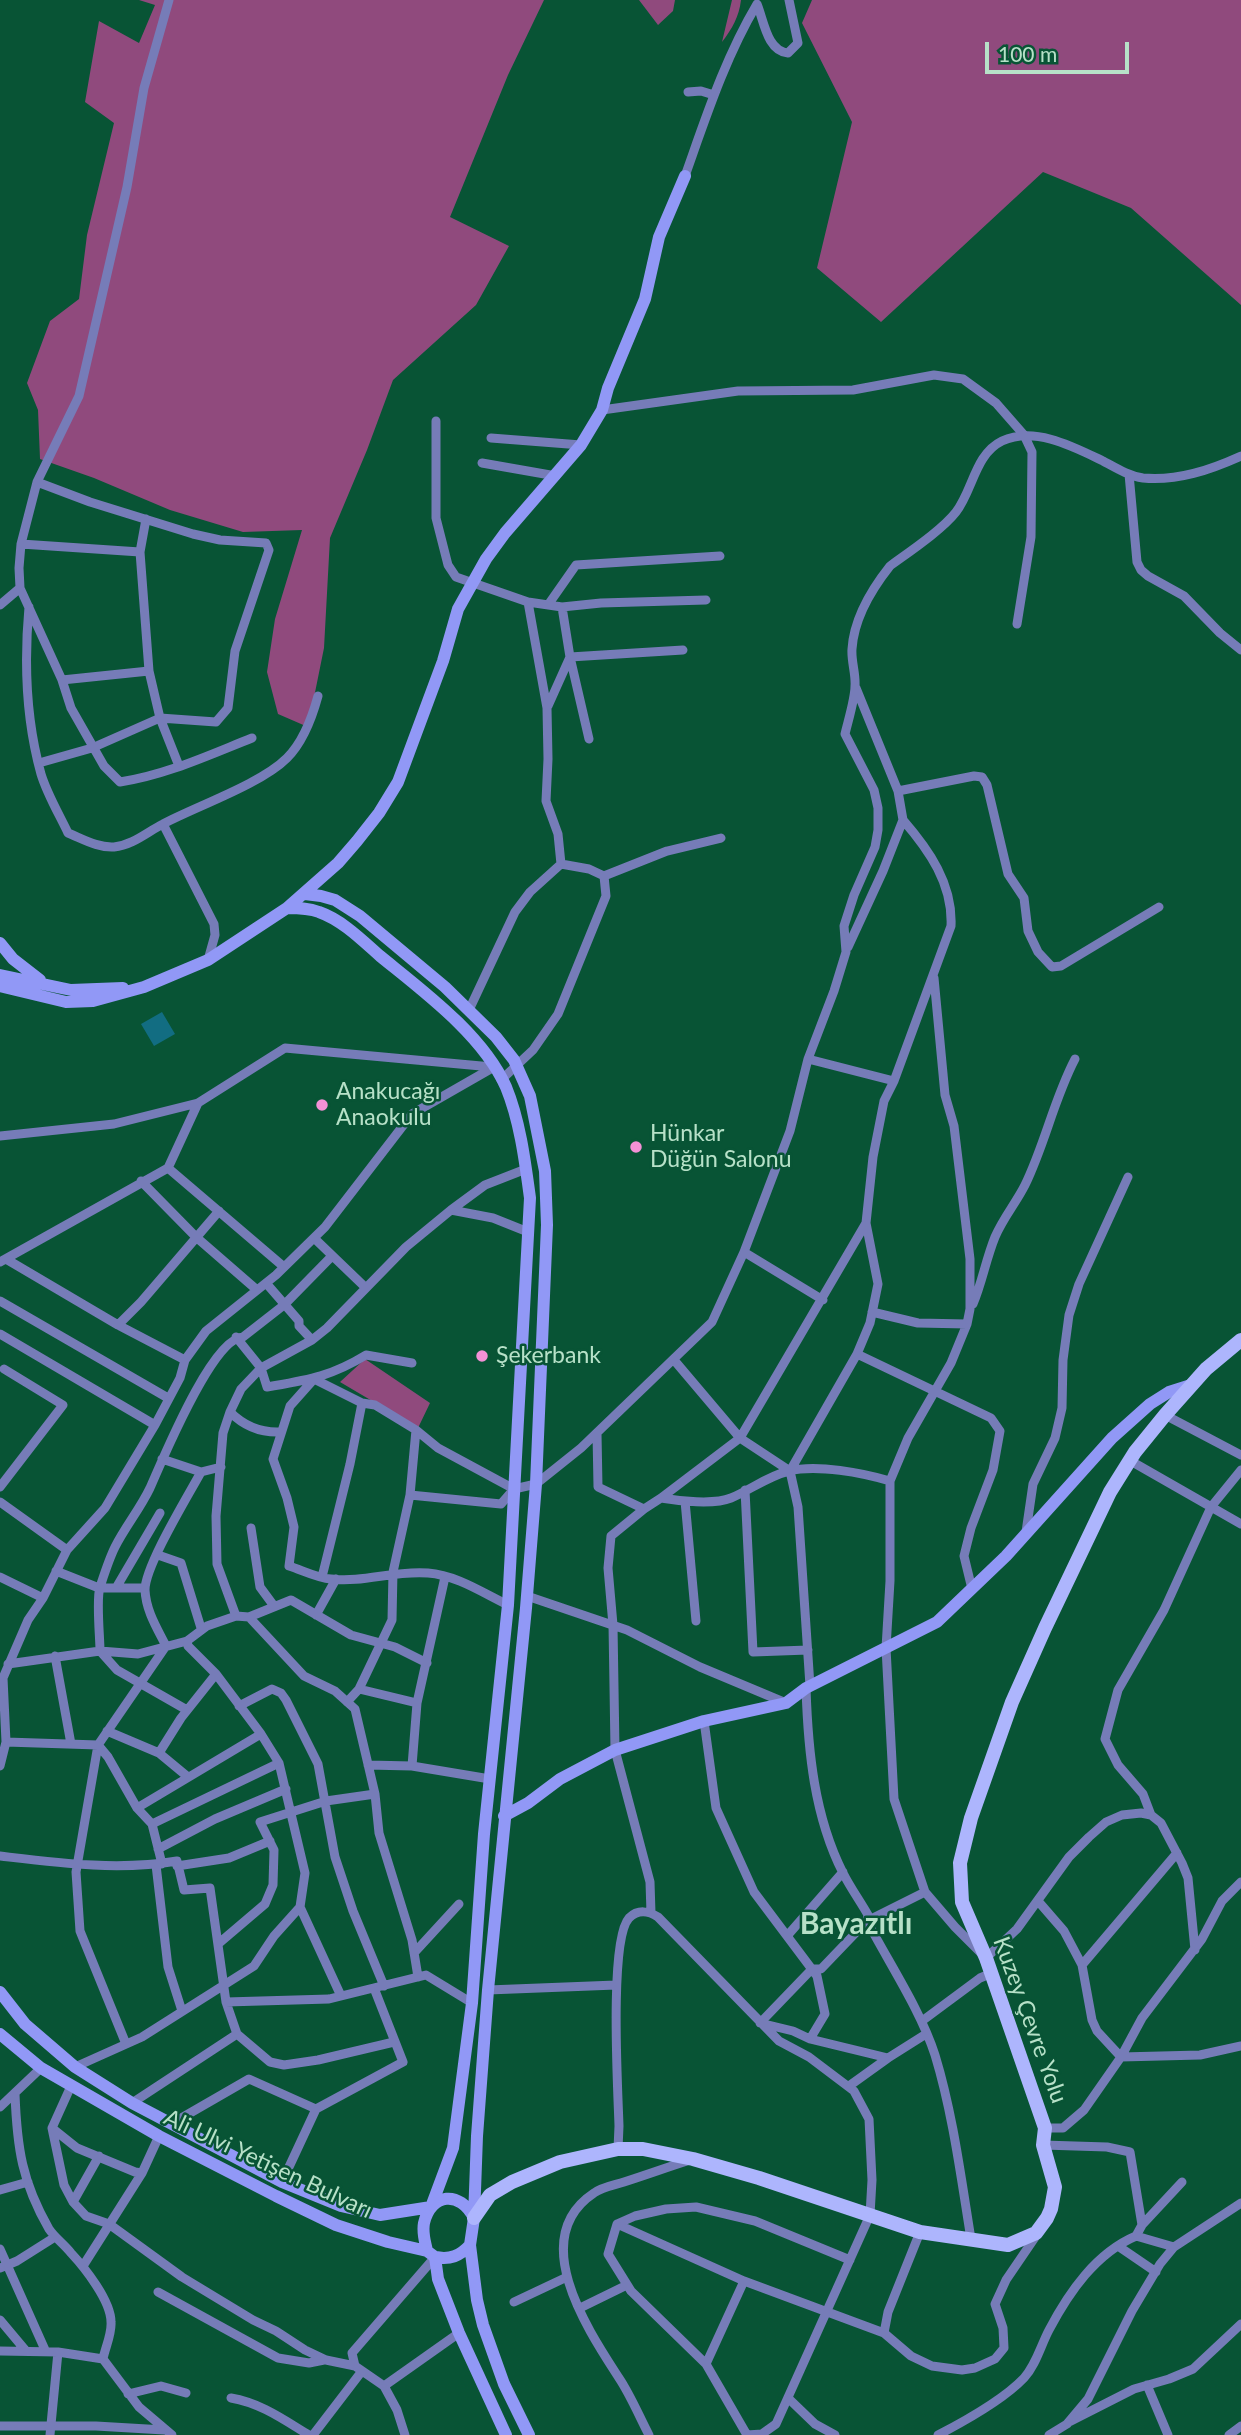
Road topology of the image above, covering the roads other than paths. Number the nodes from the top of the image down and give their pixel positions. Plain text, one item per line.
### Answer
1 (169, 0) edge
2 (789, 0) edge
3 (757, 2) edge
4 (688, 92) dead end
5 (714, 95) junction
6 (685, 176) joint
7 (602, 410) junction
8 (436, 421) dead end
9 (1024, 435) junction
10 (491, 438) dead end
11 (581, 445) junction
12 (1241, 456) edge
13 (482, 463) dead end
14 (1129, 474) junction
15 (556, 476) junction
16 (37, 482) junction
17 (146, 519) junction
18 (21, 544) junction
19 (140, 552) junction
20 (720, 556) dead end
21 (474, 581) junction
22 (20, 588) junction
23 (706, 600) dead end
24 (528, 602) junction
25 (0, 605) edge
26 (29, 605) junction
27 (548, 605) junction
28 (562, 607) junction
29 (1017, 624) dead end
30 (683, 650) dead end
31 (1241, 650) edge
32 (570, 657) junction
33 (149, 671) junction
34 (62, 680) junction
35 (856, 688) junction
36 (318, 696) dead end
37 (547, 708) junction
38 (160, 718) junction
39 (252, 738) dead end
40 (589, 739) dead end
41 (92, 748) junction
42 (39, 763) junction
43 (179, 766) junction
44 (898, 792) junction
45 (903, 820) junction
46 (163, 824) junction
47 (720, 838) dead end
48 (561, 864) junction
49 (604, 876) junction
50 (305, 894) junction
51 (1159, 907) dead end
52 (287, 908) junction
53 (0, 943) edge
54 (846, 952) junction
55 (208, 960) junction
56 (0, 975) edge
57 (934, 978) junction
58 (50, 985) junction
59 (0, 986) edge
60 (144, 987) junction
61 (470, 1010) junction
62 (808, 1059) junction
63 (1075, 1059) dead end
64 (516, 1066) junction
65 (494, 1067) junction
66 (502, 1080) junction
67 (894, 1081) junction
68 (198, 1103) junction
69 (0, 1136) edge
70 (168, 1168) junction
71 (526, 1168) junction
72 (1128, 1177) dead end
73 (141, 1181) junction
74 (452, 1210) junction
75 (219, 1211) junction
76 (866, 1223) junction
77 (528, 1232) junction
78 (196, 1237) junction
79 (314, 1238) junction
80 (744, 1252) junction
81 (332, 1256) junction
82 (3, 1260) edge
83 (284, 1267) junction
84 (266, 1283) junction
85 (366, 1288) junction
86 (257, 1290) junction
87 (823, 1300) junction
88 (0, 1301) edge
89 (284, 1305) junction
90 (970, 1309) junction
91 (872, 1312) junction
92 (967, 1324) junction
93 (118, 1325) junction
94 (0, 1334) edge
95 (236, 1337) junction
96 (312, 1340) junction
97 (1241, 1340) edge
98 (857, 1354) junction
99 (185, 1360) junction
100 (674, 1360) junction
101 (412, 1363) dead end
102 (261, 1368) junction
103 (4, 1369) dead end
104 (314, 1379) junction
105 (1191, 1385) junction
106 (934, 1392) junction
107 (167, 1398) junction
108 (362, 1403) junction
109 (230, 1412) junction
110 (1165, 1415) junction
111 (155, 1425) junction
112 (416, 1430) junction
113 (281, 1432) junction
114 (597, 1433) junction
115 (740, 1438) junction
116 (1241, 1455) edge
117 (162, 1458) junction
118 (1129, 1461) junction
119 (221, 1467) junction
120 (1241, 1470) edge
121 (790, 1471) junction
122 (201, 1472) junction
123 (890, 1481) junction
124 (536, 1484) junction
125 (0, 1487) edge
126 (514, 1489) junction
127 (745, 1490) junction
128 (410, 1495) junction
129 (661, 1498) junction
130 (685, 1501) junction
131 (0, 1502) edge
132 (1211, 1507) junction
133 (644, 1508) junction
134 (160, 1513) dead end
135 (1241, 1524) edge
136 (251, 1528) dead end
137 (1026, 1534) junction
138 (67, 1550) junction
139 (158, 1555) junction
140 (56, 1571) junction
141 (393, 1573) junction
142 (0, 1577) edge
143 (322, 1577) junction
144 (445, 1577) junction
145 (336, 1579) junction
146 (99, 1588) junction
147 (116, 1588) junction
148 (145, 1588) junction
149 (972, 1589) junction
150 (527, 1596) junction
151 (43, 1598) junction
152 (508, 1605) junction
153 (274, 1606) junction
154 (316, 1615) junction
155 (236, 1616) junction
156 (249, 1617) junction
157 (696, 1621) dead end
158 (613, 1625) junction
159 (201, 1628) junction
160 (187, 1641) junction
161 (381, 1643) junction
162 (166, 1646) junction
163 (886, 1648) junction
164 (808, 1650) junction
165 (100, 1651) junction
166 (55, 1656) junction
167 (427, 1663) junction
168 (8, 1664) junction
169 (216, 1674) junction
170 (1, 1677) edge
171 (140, 1684) junction
172 (808, 1687) junction
173 (359, 1689) junction
174 (347, 1702) junction
175 (417, 1703) junction
176 (786, 1703) junction
177 (239, 1706) junction
178 (187, 1710) junction
179 (704, 1721) junction
180 (107, 1731) junction
181 (261, 1734) junction
182 (6, 1742) junction
183 (71, 1744) junction
184 (98, 1745) junction
185 (615, 1750) junction
186 (159, 1753) junction
187 (279, 1763) junction
188 (368, 1765) junction
189 (0, 1766) edge
190 (412, 1766) junction
191 (188, 1777) junction
192 (490, 1779) junction
193 (286, 1789) junction
194 (375, 1794) junction
195 (326, 1801) junction
196 (137, 1808) junction
197 (290, 1811) junction
198 (1152, 1815) junction
199 (504, 1816) junction
200 (152, 1824) junction
201 (270, 1841) junction
202 (158, 1849) junction
203 (1177, 1853) junction
204 (0, 1856) edge
205 (159, 1864) junction
206 (78, 1865) junction
207 (177, 1866) junction
208 (843, 1872) junction
209 (1241, 1882) edge
210 (925, 1892) junction
211 (1038, 1901) junction
212 (458, 1904) dead end
213 (300, 1907) junction
214 (651, 1913) junction
215 (867, 1921) junction
216 (787, 1936) junction
217 (218, 1944) junction
218 (1195, 1950) junction
219 (414, 1953) junction
220 (986, 1958) junction
221 (1082, 1965) junction
222 (811, 1969) junction
223 (992, 1973) junction
224 (418, 1977) junction
225 (616, 1985) junction
226 (225, 1986) junction
227 (379, 1987) junction
228 (488, 1990) junction
229 (0, 1992) edge
230 (341, 1996) junction
231 (226, 2002) junction
232 (472, 2003) junction
233 (182, 2011) junction
234 (922, 2021) junction
235 (760, 2023) junction
236 (0, 2034) edge
237 (237, 2034) junction
238 (926, 2034) junction
239 (810, 2039) junction
240 (394, 2042) junction
241 (126, 2044) junction
242 (1241, 2046) edge
243 (1121, 2057) junction
244 (888, 2058) junction
245 (75, 2067) junction
246 (41, 2068) junction
247 (71, 2085) junction
248 (849, 2086) junction
249 (15, 2094) junction
250 (132, 2103) junction
251 (0, 2108) edge
252 (316, 2109) junction
253 (171, 2124) junction
254 (52, 2127) junction
255 (1045, 2128) junction
256 (159, 2136) junction
257 (1043, 2145) junction
258 (618, 2149) junction
259 (99, 2156) junction
260 (693, 2159) junction
261 (142, 2173) junction
262 (27, 2182) junction
263 (282, 2182) junction
264 (1182, 2182) dead end
265 (0, 2190) edge
266 (73, 2202) junction
267 (1241, 2203) edge
268 (431, 2207) junction
269 (870, 2215) junction
270 (474, 2218) junction
271 (109, 2224) junction
272 (617, 2224) junction
273 (1142, 2225) junction
274 (1042, 2227) junction
275 (920, 2232) junction
276 (1136, 2236) junction
277 (54, 2237) junction
278 (971, 2239) junction
279 (470, 2245) junction
280 (1118, 2246) junction
281 (1174, 2247) junction
282 (0, 2249) edge
283 (431, 2254) junction
284 (850, 2260) junction
285 (3, 2266) edge
286 (83, 2266) junction
287 (1156, 2272) junction
288 (567, 2277) junction
289 (744, 2281) junction
290 (627, 2285) junction
291 (158, 2292) dead end
292 (514, 2302) dead end
293 (580, 2308) junction
294 (827, 2313) junction
295 (0, 2320) edge
296 (1241, 2324) edge
297 (459, 2333) junction
298 (884, 2333) junction
299 (0, 2351) edge
300 (26, 2351) junction
301 (46, 2352) junction
302 (58, 2352) junction
303 (103, 2359) junction
304 (326, 2360) junction
305 (706, 2364) junction
306 (358, 2369) junction
307 (1147, 2385) junction
308 (384, 2386) junction
309 (186, 2393) dead end
310 (128, 2394) junction
311 (231, 2398) dead end
312 (789, 2398) junction
313 (1067, 2424) junction
314 (0, 2426) edge
315 (1241, 2426) edge
316 (50, 2431) edge
317 (95, 2431) edge
318 (168, 2432) edge
319 (311, 2435) edge
320 (405, 2435) edge
321 (506, 2435) edge
322 (529, 2435) edge
323 (649, 2435) edge
324 (747, 2435) edge
325 (835, 2435) edge
326 (938, 2435) edge
327 (1049, 2435) edge
328 (1168, 2435) edge
329 (1229, 2435) edge

1 - 16 street
2 - 3 street
3 - 5 street
4 - 5 street
5 - 6 street
6 - 7 main road
7 - 9 street
7 - 11 main road
8 - 21 street
9 - 14 street
9 - 29 street
9 - 35 street
10 - 11 street
11 - 15 main road
12 - 14 street
13 - 15 street
14 - 31 street
15 - 21 main road
16 - 17 street
16 - 18 street
17 - 19 street
17 - 38 street
18 - 19 street
18 - 22 street
19 - 33 street
20 - 27 street
21 - 24 street
21 - 50 main road
22 - 25 street
22 - 26 street
23 - 28 street
24 - 27 street
24 - 37 street
26 - 34 street
26 - 42 street
27 - 28 street
28 - 32 street
30 - 32 street
32 - 37 street
32 - 40 street
33 - 34 street
33 - 38 street
34 - 41 street
35 - 44 street
35 - 54 street
36 - 46 street
37 - 48 street
38 - 41 street
38 - 43 street
39 - 43 street
41 - 42 street
41 - 43 street
42 - 46 street
44 - 45 street
44 - 51 street
45 - 54 street
45 - 57 street
46 - 55 street
47 - 49 street
48 - 49 street
48 - 61 street
49 - 64 street
50 - 52 main road
50 - 61 main road
52 - 55 main road
52 - 65 main road
53 - 58 main road
54 - 62 street
55 - 60 main road
56 - 58 main road
57 - 67 street
57 - 90 street
58 - 60 main road
59 - 60 main road
61 - 64 main road
62 - 67 street
62 - 80 street
63 - 90 street
64 - 66 street
64 - 124 main road
65 - 66 main road
65 - 68 street
65 - 79 street
66 - 71 main road
67 - 76 street
68 - 69 street
68 - 70 street
70 - 73 street
70 - 75 street
71 - 74 street
71 - 77 main road
72 - 137 street
73 - 78 street
73 - 82 street
74 - 77 street
74 - 85 street
75 - 78 street
75 - 83 street
76 - 87 street
76 - 91 street
77 - 126 main road
78 - 86 street
78 - 93 street
79 - 81 street
79 - 83 street
80 - 87 street
80 - 100 street
81 - 85 street
81 - 89 street
82 - 93 street
83 - 84 street
84 - 86 street
84 - 89 street
85 - 96 street
86 - 99 street
87 - 115 street
88 - 107 street
89 - 95 street
89 - 96 street
90 - 92 street
91 - 92 street
91 - 98 street
92 - 106 street
93 - 99 street
94 - 111 street
95 - 102 street
95 - 117 street
96 - 102 street
97 - 105 main road, Kuzey Çevre Yolu
98 - 106 street
98 - 121 street
99 - 107 street
100 - 114 street
100 - 115 street
101 - 104 street
102 - 104 street
102 - 109 street
103 - 125 street
104 - 108 street
104 - 113 street
105 - 110 main road, Kuzey Çevre Yolu
105 - 137 main road
106 - 123 street
106 - 149 street
107 - 111 street
108 - 112 street
108 - 143 street
109 - 113 street
109 - 119 street
110 - 116 street
110 - 118 main road, Kuzey Çevre Yolu
111 - 138 street
112 - 126 street
112 - 128 street
113 - 143 street
114 - 124 street
114 - 133 street
115 - 121 street
115 - 129 street
117 - 122 street
117 - 146 street
118 - 132 street
118 - 220 main road, Kuzey Çevre Yolu
119 - 122 street
119 - 155 street
120 - 132 street
121 - 123 street
121 - 127 street
121 - 164 street
122 - 139 street
123 - 163 street
124 - 126 street
124 - 150 main road
126 - 128 street
126 - 152 main road
127 - 130 street
127 - 164 street
128 - 141 street
129 - 130 street
129 - 133 street
130 - 157 street
131 - 138 street
132 - 135 street
132 - 198 street
133 - 158 street
134 - 147 street
136 - 153 street
137 - 149 main road
138 - 140 street
139 - 148 street
139 - 159 street
140 - 146 street
140 - 151 street
141 - 144 street
141 - 145 street
141 - 161 street
142 - 151 street
143 - 145 street
144 - 152 street
144 - 167 street
145 - 154 street
146 - 147 street
146 - 165 street
147 - 148 street
148 - 162 street
149 - 163 main road
150 - 158 street
150 - 199 main road
151 - 168 street
152 - 192 main road
153 - 154 street
153 - 156 street
154 - 161 street
155 - 156 street
155 - 159 street
156 - 174 street
158 - 176 street
158 - 185 street
159 - 160 street
160 - 162 street
160 - 169 street
161 - 167 street
161 - 173 street
162 - 165 street
162 - 171 street
163 - 172 main road
163 - 210 street
164 - 172 street
165 - 166 street
165 - 171 street
166 - 168 street
166 - 183 street
167 - 175 street
168 - 170 street
169 - 177 street
169 - 178 street
170 - 182 street
171 - 178 street
171 - 180 street
172 - 176 main road
172 - 208 street
173 - 174 street
173 - 175 street
174 - 188 street
175 - 190 street
176 - 179 main road
177 - 181 street
177 - 195 street
178 - 186 street
179 - 185 main road
179 - 216 street
180 - 184 street
180 - 186 street
181 - 187 street
181 - 191 street
182 - 183 street
182 - 189 street
183 - 184 street
184 - 196 street
184 - 206 street
185 - 199 main road
185 - 214 street
186 - 191 street
187 - 193 street
187 - 200 street
188 - 190 street
188 - 194 street
190 - 192 street
191 - 196 street
192 - 232 main road
193 - 197 street
193 - 202 street
194 - 195 street
194 - 219 street
195 - 197 street
195 - 227 street
196 - 200 street
197 - 201 street
197 - 213 street
198 - 203 street
198 - 211 street
199 - 228 main road
200 - 202 street
201 - 207 street
201 - 217 street
202 - 205 street
203 - 218 street
203 - 221 street
204 - 206 street
205 - 206 street
205 - 207 street
205 - 233 street
206 - 241 street
207 - 217 street
208 - 215 street
208 - 216 street
209 - 218 street
210 - 215 street
210 - 220 street
211 - 220 street
211 - 221 street
212 - 219 street
213 - 226 street
213 - 230 street
214 - 225 street
214 - 235 street
215 - 222 street
215 - 234 street
216 - 222 street
217 - 226 street
218 - 243 street
219 - 224 street
220 - 223 main road, Kuzey Çevre Yolu
221 - 243 street
222 - 235 street
222 - 239 street
223 - 234 street
223 - 255 main road, Kuzey Çevre Yolu
224 - 227 street
224 - 232 street
225 - 228 street
225 - 258 street
226 - 231 street
226 - 233 street
227 - 230 street
227 - 240 street
228 - 270 main road
229 - 245 main road
230 - 231 street
231 - 237 street
232 - 268 main road
233 - 241 street
234 - 238 street
235 - 239 street
235 - 248 street
236 - 246 main road, Ali Ulvi Yetişen Bulvarı
237 - 240 street
237 - 250 street
238 - 244 street
238 - 278 street
239 - 244 street
240 - 252 street
241 - 245 street
242 - 243 street
243 - 255 street
244 - 248 street
245 - 250 main road
246 - 247 main road, Ali Ulvi Yetişen Bulvarı
246 - 249 street
247 - 254 street
247 - 256 main road, Ali Ulvi Yetişen Bulvarı
248 - 269 street
249 - 251 street
249 - 262 street
250 - 253 main road
252 - 253 street
252 - 263 street
253 - 263 main road
254 - 259 street
254 - 266 street
255 - 257 main road, Kuzey Çevre Yolu
256 - 261 street
256 - 283 main road, Ali Ulvi Yetişen Bulvarı
257 - 273 street
257 - 274 main road, Kuzey Çevre Yolu
258 - 260 main road
258 - 270 main road
259 - 261 street
259 - 266 street
260 - 269 main road
260 - 288 street
261 - 271 street
262 - 265 street
262 - 277 street
263 - 268 main road
264 - 273 street
266 - 271 street
267 - 281 street
268 - 270 main road
268 - 283 main road
269 - 275 main road
269 - 284 street
270 - 279 main road
271 - 286 street
271 - 304 street
272 - 284 street
272 - 289 street
272 - 290 street
273 - 276 street
274 - 278 main road
274 - 298 street
275 - 278 main road
275 - 298 street
276 - 280 street
276 - 281 street
277 - 285 street
277 - 286 street
279 - 283 main road
279 - 322 main road
280 - 287 street
280 - 326 street
281 - 287 street
282 - 285 street
283 - 297 main road
283 - 306 street
284 - 294 street
285 - 301 street
286 - 303 street
287 - 313 street
288 - 292 street
288 - 293 street
289 - 294 street
289 - 305 street
290 - 293 street
290 - 305 street
291 - 304 street
293 - 323 street
294 - 298 street
294 - 312 street
295 - 300 street
296 - 307 street
297 - 308 street
297 - 321 main road
299 - 300 street
300 - 301 street
301 - 302 street
302 - 303 street
302 - 316 street
303 - 310 street
304 - 306 street
305 - 324 street
306 - 308 street
306 - 319 street
307 - 313 street
307 - 328 street
308 - 320 street
309 - 310 street
310 - 318 street
311 - 319 street
312 - 324 street
312 - 325 street
313 - 327 street
314 - 316 street
315 - 329 street
316 - 317 street
317 - 318 street

